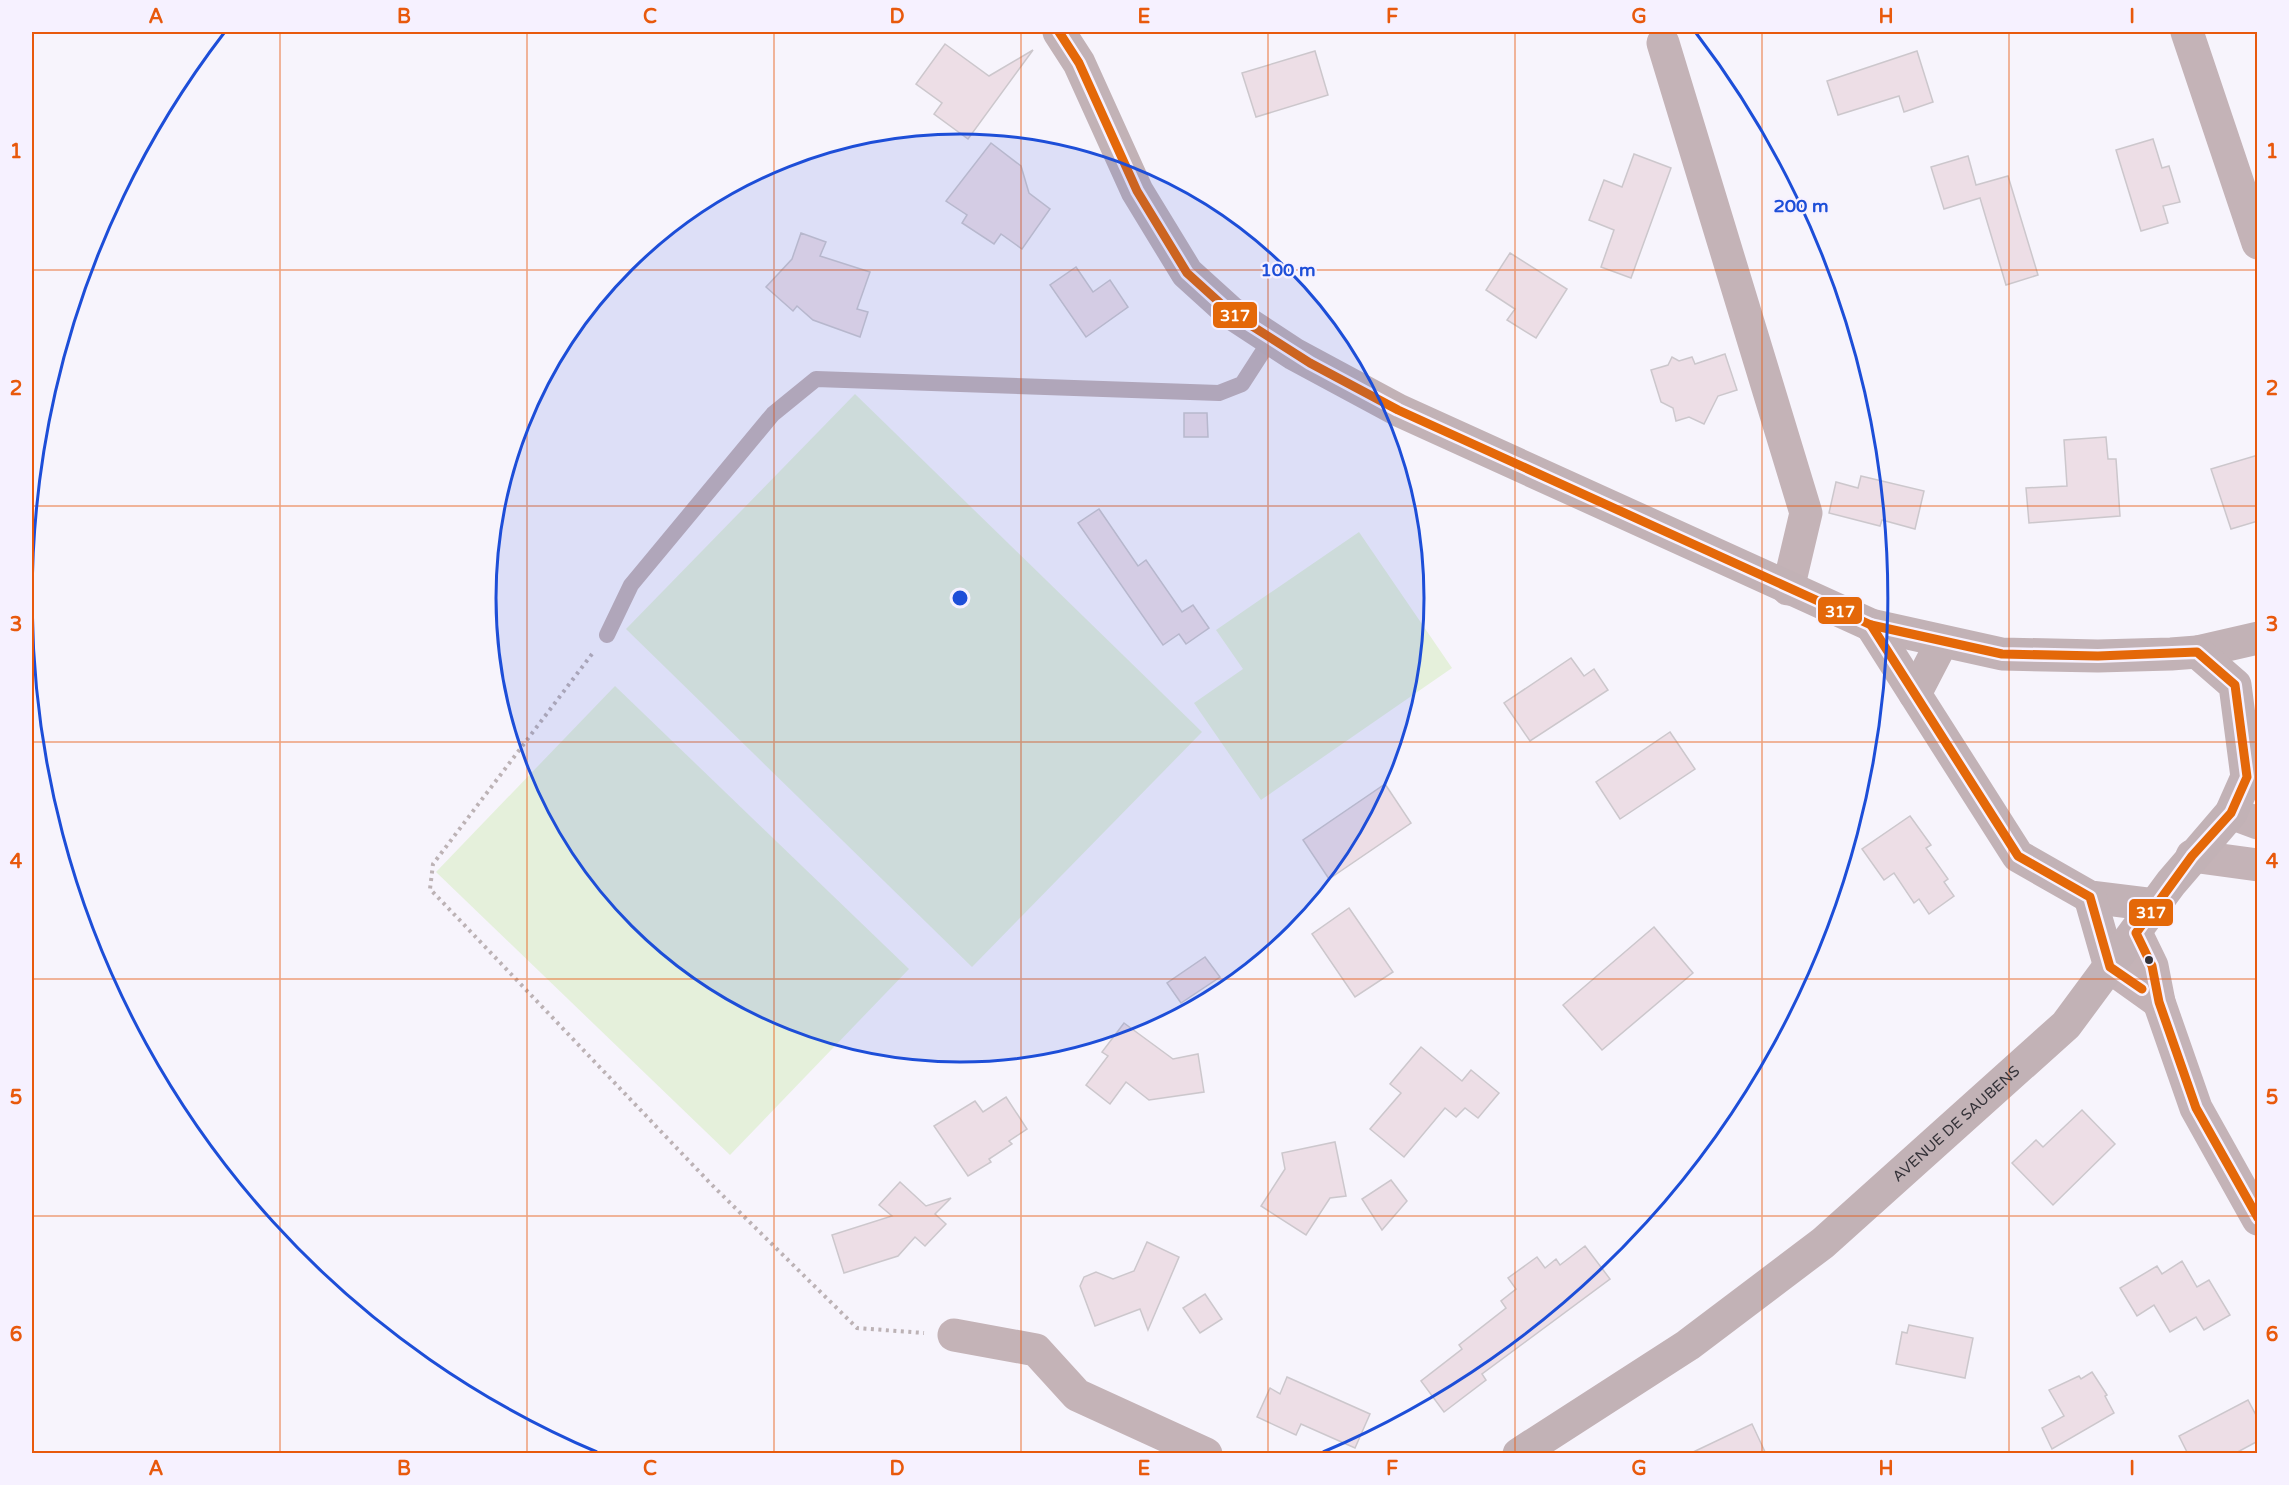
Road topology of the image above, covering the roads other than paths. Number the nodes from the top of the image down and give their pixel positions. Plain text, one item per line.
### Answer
1 (1059, 32) edge
2 (2187, 32) edge
3 (1663, 43) dead end
4 (2258, 243) edge
5 (1271, 339) junction
6 (1788, 589) junction
7 (1871, 625) junction
8 (607, 635) road end
9 (2252, 640) edge
10 (1942, 642) junction
11 (2197, 652) junction
12 (2235, 685) junction
13 (1915, 694) junction
14 (2248, 803) edge
15 (2192, 856) junction
16 (2258, 865) edge
17 (2090, 897) junction
18 (2155, 905) junction
19 (2136, 933) junction
20 (2110, 967) junction
21 (2159, 1002) junction
22 (2258, 1220) edge
23 (954, 1335) road end
24 (1206, 1454) edge
25 (1519, 1454) edge

1 - 5 street
2 - 4 street
3 - 6 street
5 - 6 street
5 - 8 lane
6 - 7 street
7 - 10 street
7 - 13 street
9 - 11 street
9 - 12 street, AVENUE DE SAUBENS
10 - 11 street
10 - 13 street
11 - 12 street
12 - 14 street, AVENUE DE SAUBENS
13 - 17 street
14 - 15 street, AVENUE DE SAUBENS
15 - 16 street
15 - 18 street, AVENUE DE SAUBENS
17 - 18 street
17 - 20 street
18 - 19 street, AVENUE DE SAUBENS
19 - 20 street, AVENUE DE SAUBENS
19 - 21 street
20 - 21 street
20 - 25 street, AVENUE DE SAUBENS
21 - 22 street
23 - 24 street

